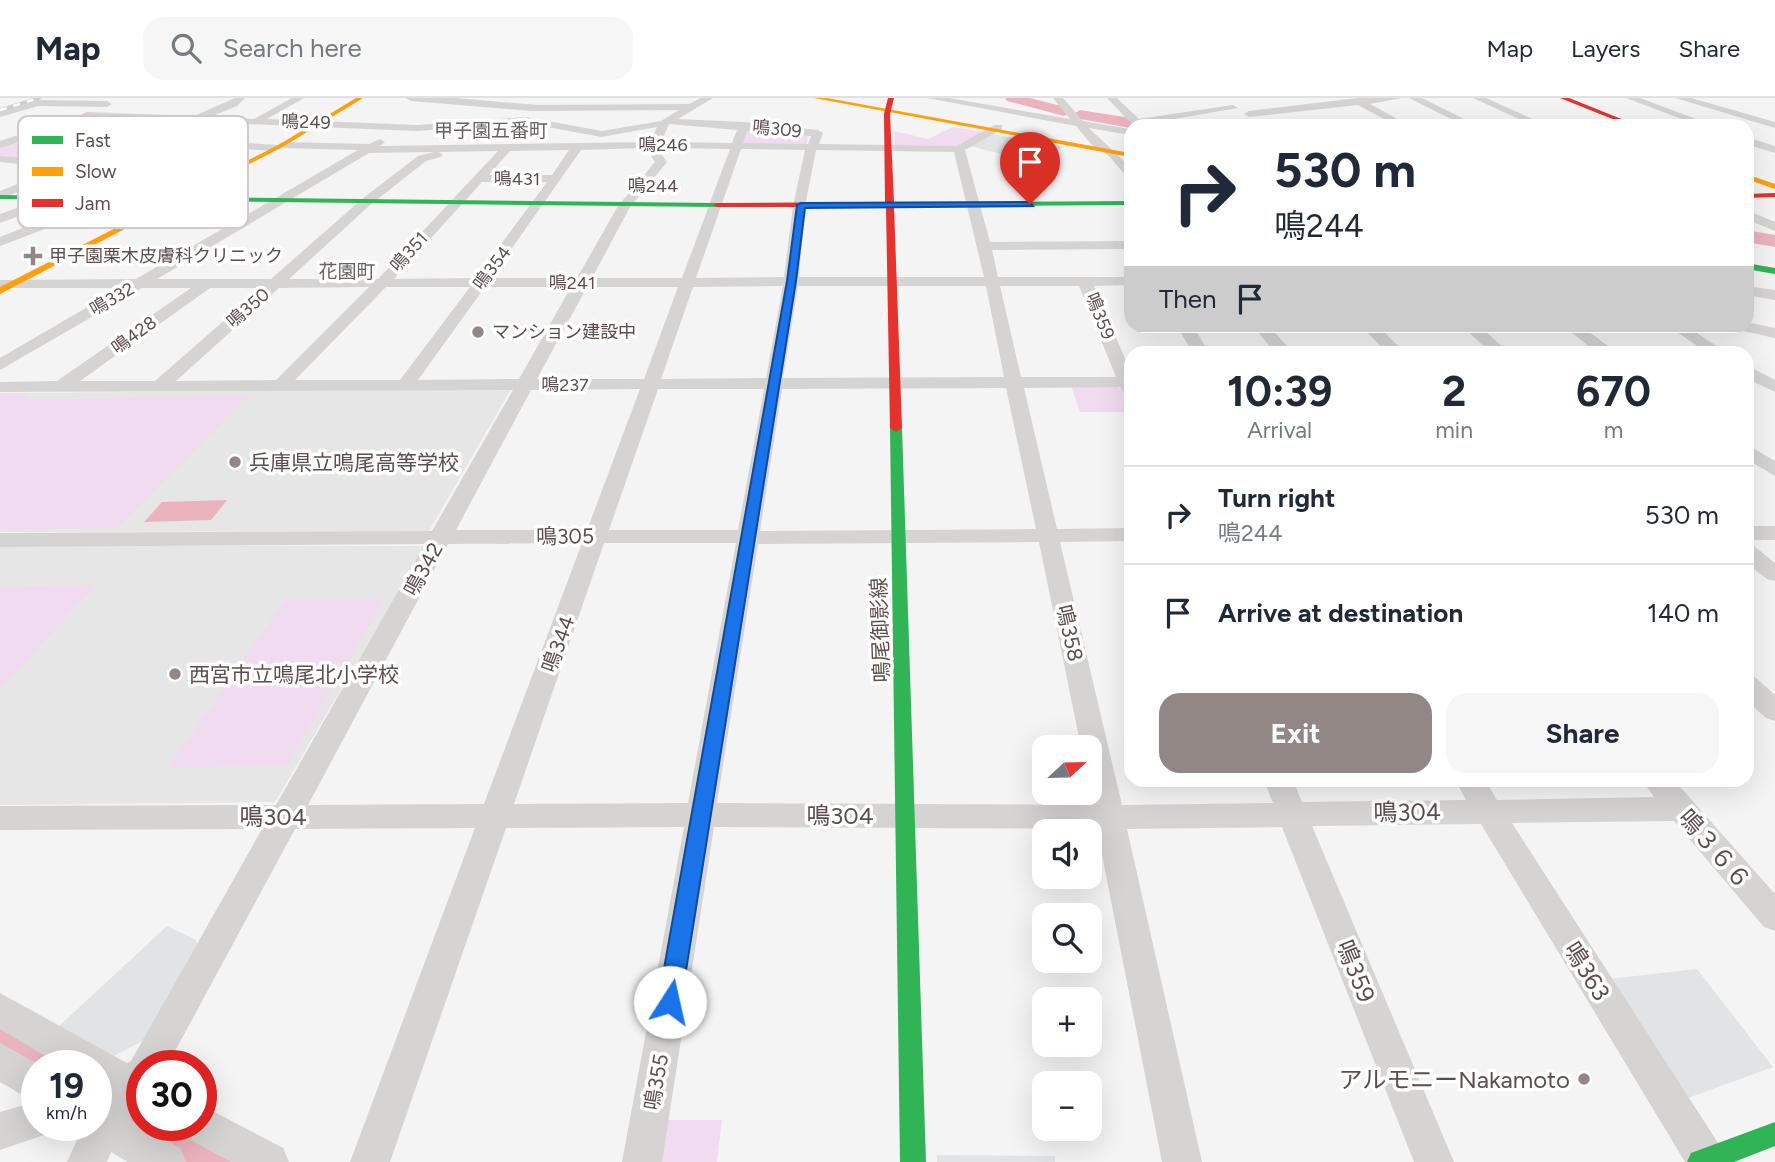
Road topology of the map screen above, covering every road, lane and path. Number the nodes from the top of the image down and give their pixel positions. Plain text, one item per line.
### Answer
1 (256, 98) edge
2 (299, 98) edge
3 (360, 98) edge
4 (546, 98) edge
5 (817, 98) edge
6 (834, 98) edge
7 (937, 98) edge
8 (1058, 98) edge
9 (1112, 98) edge
10 (1221, 98) edge
11 (1397, 98) edge
12 (1413, 98) edge
13 (1479, 98) edge
14 (1551, 98) edge
15 (1563, 98) edge
16 (1631, 98) edge
17 (1680, 98) edge
18 (239, 99) edge
19 (703, 100) edge
20 (1355, 100) edge
21 (407, 103) edge
22 (494, 104) junction
23 (1048, 105) dead end
24 (890, 106) edge
25 (533, 107) junction
26 (1233, 108) junction
27 (1305, 108) junction
28 (1068, 110) junction
29 (909, 111) junction
30 (446, 112) dead end
31 (1179, 113) junction
32 (0, 114) edge
33 (1249, 114) junction
34 (86, 115) joint
35 (114, 116) edge
36 (202, 116) edge
37 (1135, 119) edge
38 (1152, 119) edge
39 (1187, 119) edge
40 (1262, 119) edge
41 (1324, 119) edge
42 (1392, 119) edge
43 (1458, 119) edge
44 (1527, 119) edge
45 (1605, 119) edge
46 (1618, 119) edge
47 (1690, 119) edge
48 (248, 120) edge
49 (257, 120) junction
50 (526, 120) junction
51 (1124, 120) edge
52 (665, 122) junction
53 (318, 123) junction
54 (1079, 123) junction
55 (1771, 123) edge
56 (379, 125) junction
57 (8, 127) dead end
58 (18, 127) edge
59 (406, 127) junction
60 (995, 128) junction
61 (1124, 131) edge
62 (248, 133) edge
63 (601, 134) junction
64 (300, 135) junction
65 (740, 136) junction
66 (819, 137) junction
67 (884, 138) junction
68 (18, 139) edge
69 (1754, 143) edge
70 (0, 145) edge
71 (248, 145) edge
72 (654, 145) junction
73 (279, 146) junction
74 (370, 148) junction
75 (578, 148) junction
76 (487, 149) junction
77 (506, 149) junction
78 (959, 149) junction
79 (444, 150) junction
80 (1117, 150) edge
81 (1775, 150) edge
82 (248, 162) edge
83 (1754, 172) edge
84 (478, 178) junction
85 (556, 179) junction
86 (1754, 179) edge
87 (1775, 181) edge
88 (1775, 187) edge
89 (18, 189) edge
90 (1775, 195) edge
91 (0, 196) edge
92 (1754, 196) edge
93 (18, 197) edge
94 (248, 200) edge
95 (280, 200) junction
96 (368, 202) junction
97 (454, 203) junction
98 (1124, 203) edge
99 (539, 204) junction
100 (801, 205) junction
101 (890, 205) junction
102 (975, 205) junction
103 (624, 206) junction
104 (715, 206) junction
105 (18, 212) edge
106 (1754, 218) edge
107 (0, 219) edge
108 (248, 219) edge
109 (34, 228) edge
110 (120, 228) edge
111 (233, 228) edge
112 (1775, 230) edge
113 (1756, 235) dead end
114 (2, 240) edge
115 (1124, 245) edge
116 (984, 246) junction
117 (1754, 264) edge
118 (1775, 268) edge
119 (791, 281) junction
120 (891, 281) junction
121 (993, 281) junction
122 (1086, 281) junction
123 (1124, 281) edge
124 (582, 282) junction
125 (688, 282) junction
126 (481, 283) junction
127 (138, 284) junction
128 (206, 284) junction
129 (276, 284) junction
130 (381, 284) junction
131 (4, 286) edge
132 (1754, 291) edge
133 (1775, 295) edge
134 (1754, 329) edge
135 (1376, 333) edge
136 (1478, 333) edge
137 (1581, 333) edge
138 (1687, 333) edge
139 (1775, 333) edge
140 (1390, 346) edge
141 (1493, 346) edge
142 (1600, 346) edge
143 (1708, 346) edge
144 (0, 365) edge
145 (1124, 373) edge
146 (894, 383) junction
147 (1013, 383) junction
148 (772, 384) junction
149 (281, 385) junction
150 (405, 385) junction
151 (525, 385) junction
152 (650, 385) junction
153 (1124, 385) edge
154 (62, 386) junction
155 (160, 386) junction
156 (0, 387) edge
157 (1754, 456) edge
158 (1775, 470) edge
159 (1754, 533) edge
160 (1775, 533) edge
161 (1048, 534) junction
162 (1124, 534) edge
163 (597, 536) junction
164 (748, 536) junction
165 (440, 538) junction
166 (898, 538) junction
167 (0, 540) edge
168 (1754, 557) edge
169 (1775, 574) edge
170 (1754, 691) edge
171 (1775, 711) edge
172 (1280, 787) edge
173 (1473, 787) edge
174 (1662, 787) edge
175 (1681, 809) junction
176 (1488, 811) junction
177 (1290, 814) junction
178 (702, 815) junction
179 (287, 816) junction
180 (496, 816) junction
181 (906, 816) junction
182 (1111, 817) junction
183 (0, 818) edge
184 (1775, 917) edge
185 (0, 1010) edge
186 (158, 1050) edge
187 (0, 1060) edge
188 (126, 1073) edge
189 (21, 1074) edge
190 (126, 1096) edge
191 (112, 1111) edge
192 (21, 1125) edge
193 (0, 1131) edge
194 (112, 1131) edge
195 (217, 1133) edge
196 (1775, 1133) edge
197 (94, 1141) edge
198 (1703, 1161) edge
199 (87, 1162) edge
200 (166, 1162) edge
201 (270, 1162) edge
202 (370, 1162) edge
203 (642, 1162) edge
204 (912, 1162) edge
205 (1182, 1162) edge
206 (1434, 1162) edge

1 - 18 street
2 - 49 street
3 - 53 main road
4 - 25 street
5 - 24 main road
6 - 24 main road
7 - 29 street
7 - 54 street
8 - 28 street
9 - 37 street
10 - 26 street
11 - 20 street
12 - 43 street
13 - 44 street
14 - 45 main road
15 - 46 main road
16 - 47 street
17 - 55 street
18 - 36 street
19 - 25 street
19 - 52 street
20 - 27 street
20 - 42 street
21 - 22 street
21 - 56 street
22 - 25 street
22 - 30 street
23 - 28 street
24 - 29 main road
24 - 60 main road
24 - 67 main road, 鳴尾御影線
25 - 50 street
26 - 31 street
26 - 33 street
27 - 33 street
27 - 41 street
28 - 51 street
28 - 54 street
29 - 60 main road
31 - 38 street
31 - 39 street
32 - 34 street
33 - 40 street
34 - 35 street, 鳴249
48 - 49 street, 鳴249
49 - 53 street, 鳴249
50 - 59 street, 鳴249
50 - 63 street, 鳴249
50 - 76 street
52 - 63 street, 鳴354
52 - 65 street, 鳴309
52 - 72 street, 鳴342
53 - 56 street, 鳴249
53 - 64 main road
54 - 61 street
54 - 80 street
56 - 59 street, 鳴249
57 - 58 street
59 - 74 street, 鳴332
60 - 78 street
60 - 80 main road
62 - 64 street
63 - 75 street, 鳴354
64 - 73 main road
65 - 66 street, 鳴246
65 - 66 street, 鳴309
65 - 72 street, 鳴246
65 - 104 street, 鳴344
66 - 67 street, 鳴246
66 - 100 street, 鳴355
67 - 78 street, 鳴246
67 - 101 main road, 鳴尾御影線
68 - 70 street
69 - 81 street
71 - 73 street, 鳴246
72 - 75 street, 鳴246
72 - 103 street, 鳴342
73 - 74 street, 鳴246
73 - 82 main road
74 - 79 street, 鳴246
74 - 95 street, 鳴332
75 - 77 street, 鳴246
75 - 85 street, 鳴354
76 - 77 street, 鳴246
76 - 79 street, 鳴246
77 - 84 street, 鳴351
78 - 102 street, 鳴358
79 - 96 street, 鳴350
83 - 87 main road
84 - 85 street, 鳴431
84 - 97 street, 鳴351
85 - 99 street, 鳴354
86 - 88 main road
89 - 91 street
90 - 92 main road
91 - 93 main road, 鳴244
94 - 95 main road, 鳴244
95 - 96 main road, 鳴244
95 - 108 street, 鳴332
96 - 97 main road, 鳴244
96 - 129 street, 鳴350
97 - 99 main road, 鳴244
97 - 130 street, 鳴351
98 - 102 main road, 鳴244
99 - 103 main road, 鳴244
99 - 126 street, 鳴354
100 - 101 main road, 鳴244
100 - 104 main road, 鳴244
100 - 119 street, 鳴355
101 - 102 main road, 鳴244
101 - 120 main road, 鳴尾御影線
102 - 116 street, 鳴358
103 - 104 main road, 鳴244
103 - 124 street, 鳴342
104 - 125 street, 鳴344
105 - 107 street
106 - 112 street
109 - 114 street
110 - 131 main road
111 - 127 street, 鳴332
112 - 113 street
115 - 116 street
116 - 121 street, 鳴358
117 - 118 main road
119 - 120 street, 鳴241
119 - 125 street, 鳴241
119 - 148 street, 鳴355
120 - 121 street, 鳴241
120 - 146 main road, 鳴尾御影線
121 - 122 street, 鳴241
121 - 147 street, 鳴358
122 - 123 street, 鳴241
122 - 145 street, 鳴359
124 - 125 street, 鳴241
124 - 126 street, 鳴241
124 - 151 street, 鳴342
125 - 152 street, 鳴344
126 - 130 street, 鳴241
126 - 150 street, 鳴354
127 - 128 street, 鳴241
127 - 131 street, 鳴241
127 - 144 street, 鳴332
128 - 129 street, 鳴241
128 - 154 street, 鳴428
129 - 130 street, 鳴241
129 - 155 street, 鳴350
130 - 149 street, 鳴351
132 - 133 street
134 - 139 street
135 - 140 street
136 - 141 street
137 - 142 street
138 - 143 street
146 - 147 street, 鳴237
146 - 148 street, 鳴237
146 - 166 main road, 鳴尾御影線
147 - 153 street, 鳴237
147 - 161 street, 鳴358
148 - 152 street, 鳴237
148 - 164 street, 鳴355
149 - 150 street, 鳴237
149 - 155 street, 鳴237
150 - 151 street, 鳴237
151 - 152 street, 鳴237
151 - 165 street, 鳴342
152 - 163 street, 鳴344
154 - 155 street, 鳴237
154 - 156 street, 鳴237
157 - 158 street
159 - 160 street
161 - 162 street, 鳴305
161 - 166 street, 鳴305
161 - 182 street, 鳴358
163 - 164 street, 鳴305
163 - 165 street, 鳴305
163 - 180 street, 鳴344
164 - 166 street, 鳴305
164 - 178 street, 鳴355
165 - 167 street, 鳴305
165 - 179 street, 鳴342
166 - 181 main road, 鳴尾御影線
168 - 169 street
170 - 171 street
172 - 177 street, 鳴359
173 - 176 street, 鳴363
174 - 175 street, 鳴３６６
175 - 176 street, 鳴304
175 - 184 street, 鳴３６６
176 - 177 street, 鳴304
176 - 198 street, 鳴363
177 - 182 street, 鳴304
177 - 206 street, 鳴359
178 - 180 street, 鳴304
178 - 181 street, 鳴304
178 - 203 street, 鳴355
179 - 180 street, 鳴304
179 - 183 street, 鳴304
179 - 186 street, 鳴342
180 - 202 street, 鳴344
181 - 182 street, 鳴304
181 - 204 main road, 鳴尾御影線
182 - 205 street, 鳴358
185 - 188 street
187 - 189 street
190 - 191 street, 鳴342
192 - 193 street
194 - 200 street
195 - 201 street
196 - 198 main road
197 - 199 street

